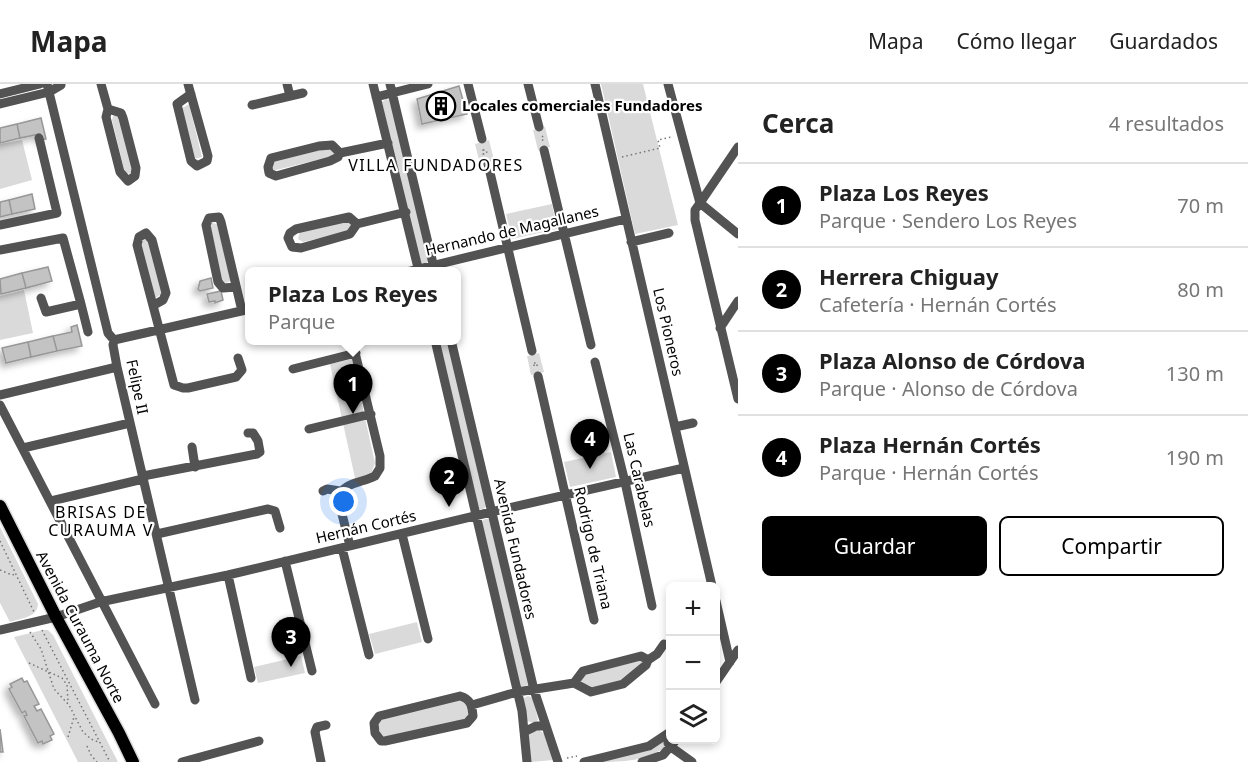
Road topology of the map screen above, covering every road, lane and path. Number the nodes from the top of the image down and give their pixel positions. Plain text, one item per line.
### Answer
1 (40, 84) edge
2 (61, 84) edge
3 (101, 84) edge
4 (287, 84) edge
5 (373, 84) edge
6 (428, 84) edge
7 (468, 84) edge
8 (528, 84) edge
9 (595, 84) edge
10 (668, 84) edge
11 (48, 88) edge
12 (391, 88) edge
13 (189, 89) edge
14 (303, 93) dead end
15 (0, 94) edge
16 (290, 96) junction
17 (376, 96) junction
18 (0, 104) edge
19 (252, 105) dead end
20 (108, 109) junction
21 (540, 131) dead end
22 (682, 135) junction
23 (39, 138) dead end
24 (482, 139) dead end
25 (388, 143) junction
26 (738, 147) edge
27 (544, 150) dead end
28 (340, 153) junction
29 (487, 159) dead end
30 (612, 159) junction
31 (700, 203) junction
32 (406, 212) junction
33 (626, 219) junction
34 (357, 224) junction
35 (0, 225) edge
36 (669, 233) dead end
37 (564, 234) junction
38 (738, 234) edge
39 (631, 242) junction
40 (507, 247) junction
41 (0, 250) edge
42 (417, 267) edge
43 (435, 267) edge
44 (438, 267) edge
45 (236, 287) junction
46 (41, 298) dead end
47 (738, 301) edge
48 (81, 304) junction
49 (154, 305) junction
50 (245, 308) edge
51 (245, 310) edge
52 (720, 328) junction
53 (160, 329) junction
54 (88, 332) dead end
55 (114, 340) junction
56 (354, 345) edge
57 (436, 345) edge
58 (452, 345) edge
59 (591, 345) dead end
60 (532, 351) dead end
61 (356, 353) junction
62 (238, 358) dead end
63 (595, 362) dead end
64 (117, 367) junction
65 (293, 369) dead end
66 (537, 371) dead end
67 (737, 386) edge
68 (0, 394) edge
69 (738, 399) edge
70 (0, 405) edge
71 (371, 414) junction
72 (129, 423) junction
73 (693, 423) dead end
74 (675, 427) junction
75 (309, 429) dead end
76 (248, 433) dead end
77 (192, 447) dead end
78 (23, 448) junction
79 (195, 467) junction
80 (684, 468) junction
81 (143, 477) junction
82 (625, 482) junction
83 (323, 490) dead end
84 (340, 491) junction
85 (567, 496) junction
86 (51, 501) junction
87 (0, 506) edge
88 (491, 512) junction
89 (476, 516) junction
90 (280, 528) dead end
91 (157, 534) junction
92 (402, 534) junction
93 (0, 541) edge
94 (346, 547) junction
95 (285, 561) junction
96 (0, 570) edge
97 (17, 574) junction
98 (228, 575) junction
99 (711, 582) edge
100 (169, 587) junction
101 (100, 602) junction
102 (652, 606) dead end
103 (56, 616) junction
104 (720, 618) edge
105 (594, 620) dead end
106 (38, 621) junction
107 (0, 630) edge
108 (30, 632) dead end
109 (428, 639) dead end
110 (664, 644) dead end
111 (738, 650) edge
112 (369, 655) dead end
113 (648, 660) junction
114 (730, 662) junction
115 (29, 663) dead end
116 (312, 671) dead end
117 (50, 672) junction
118 (57, 675) junction
119 (65, 675) junction
120 (720, 676) edge
121 (251, 678) dead end
122 (574, 683) junction
123 (534, 690) junction
124 (517, 692) junction
125 (195, 700) dead end
126 (155, 704) dead end
127 (69, 705) junction
128 (472, 705) junction
129 (75, 717) junction
130 (326, 725) dead end
131 (546, 726) junction
132 (524, 732) junction
133 (666, 735) edge
134 (68, 736) dead end
135 (260, 741) dead end
136 (100, 742) junction
137 (673, 744) edge
138 (675, 744) edge
139 (87, 746) dead end
140 (97, 762) edge
141 (110, 762) edge
142 (133, 762) edge
143 (184, 762) edge
144 (321, 762) edge
145 (527, 762) edge
146 (558, 762) edge
147 (584, 762) edge
148 (642, 762) edge
149 (693, 762) edge

1 - 15 street
2 - 11 street
3 - 20 street
4 - 16 street
5 - 17 street
6 - 12 street
7 - 24 street
8 - 21 street
9 - 30 street, Los Pioneros
10 - 22 street
11 - 18 street
11 - 55 street, Felipe II
12 - 17 street
12 - 43 street
13 - 13 street
14 - 16 street
16 - 19 street
17 - 25 street
20 - 20 street
22 - 30 path
22 - 31 street
23 - 35 street
25 - 28 street
25 - 32 street
26 - 31 street
27 - 37 street
28 - 28 street
29 - 40 street
30 - 33 street, Los Pioneros
31 - 38 street
31 - 52 street
32 - 34 street
32 - 42 street
33 - 37 street, Hernando de Magallanes
33 - 39 street, Los Pioneros
34 - 34 street
36 - 39 street
37 - 40 street, Hernando de Magallanes
37 - 59 street
39 - 74 street, Los Pioneros
40 - 44 street, Hernando de Magallanes
40 - 60 street
41 - 48 street
45 - 45 street
45 - 50 street
46 - 48 street
47 - 52 street
48 - 54 street
49 - 49 street
49 - 53 street
51 - 53 street
52 - 67 street
53 - 55 street
53 - 62 street
55 - 64 street, Felipe II
56 - 61 street
57 - 89 street, Avenida Fundadores
58 - 88 street, Avenida Fundadores
61 - 65 street
61 - 71 street
63 - 82 street, Las Carabelas
64 - 68 street
64 - 72 street, Felipe II
66 - 85 street, Rodrigo de Triana
67 - 69 street
70 - 78 street
71 - 75 street
71 - 84 street
72 - 78 street
72 - 81 street, Felipe II
73 - 74 street
74 - 80 street, Los Pioneros
76 - 79 street
77 - 79 street
78 - 86 street
79 - 81 street
80 - 82 street, Hernán Cortés
80 - 99 street, Los Pioneros
81 - 86 street
81 - 91 street, Felipe II
82 - 85 street, Hernán Cortés
82 - 102 street, Las Carabelas
83 - 84 street
84 - 94 street
85 - 88 street, Hernán Cortés
85 - 105 street, Rodrigo de Triana
86 - 101 street
87 - 103 main road, Avenida Curauma Norte
88 - 89 street, Hernán Cortés
88 - 123 street, Avenida Fundadores
89 - 92 street, Hernán Cortés
89 - 124 street, Avenida Fundadores
90 - 91 street
91 - 100 street, Felipe II
92 - 94 street, Hernán Cortés
92 - 109 street
93 - 97 path
94 - 95 street, Hernán Cortés
94 - 112 street
95 - 98 street, Hernán Cortés
95 - 116 street
96 - 97 path
97 - 106 path
98 - 100 street, Hernán Cortés
98 - 121 street
100 - 101 street, Hernán Cortés
100 - 125 street, Felipe II
101 - 103 street, Hernán Cortés
101 - 126 street
103 - 106 street, Hernán Cortés
103 - 142 main road, Avenida Curauma Norte
104 - 114 street
106 - 107 street, Hernán Cortés
106 - 119 path
108 - 117 path
110 - 113 street
111 - 114 street
113 - 122 street
113 - 122 street
114 - 120 street
115 - 117 path
117 - 118 path
117 - 127 path
118 - 119 path
118 - 127 path
119 - 136 path
122 - 123 street
123 - 124 street
123 - 131 street, Avenida Fundadores
124 - 128 street
124 - 132 street, Avenida Fundadores
127 - 129 path
128 - 128 street
129 - 134 path
129 - 136 path
130 - 144 street
131 - 132 street
131 - 146 street, Avenida Fundadores
132 - 145 street, Avenida Fundadores
133 - 147 street
135 - 143 street
136 - 141 path
137 - 148 street
138 - 149 street
139 - 140 path

